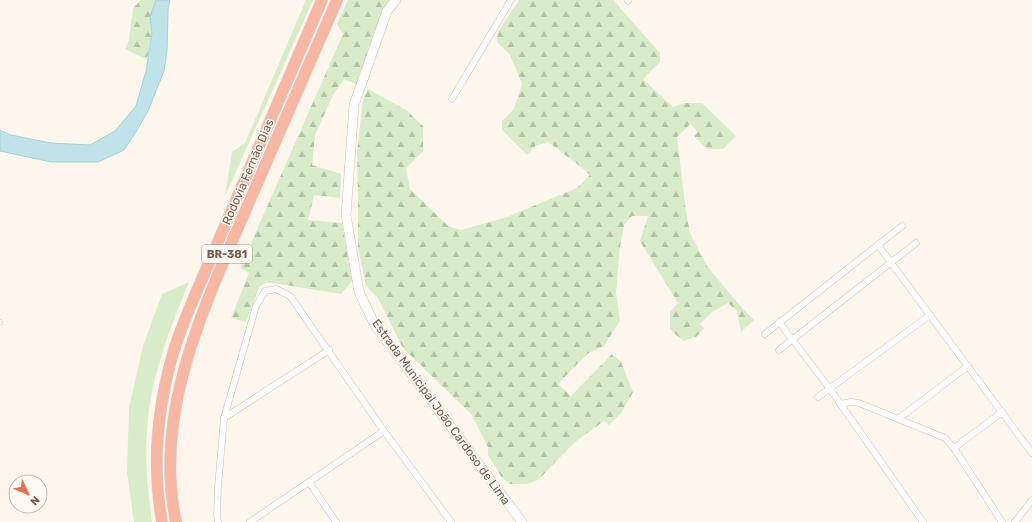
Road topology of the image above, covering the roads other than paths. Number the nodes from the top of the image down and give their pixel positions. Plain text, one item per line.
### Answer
1 (322, 0) edge
2 (337, 0) edge
3 (396, 0) edge
4 (511, 0) edge
5 (452, 99) dead end
6 (902, 226) dead end
7 (916, 243) dead end
8 (878, 245) junction
9 (891, 262) junction
10 (930, 315) junction
11 (778, 322) junction
12 (764, 334) dead end
13 (792, 340) junction
14 (329, 350) junction
15 (779, 350) dead end
16 (968, 366) junction
17 (830, 390) junction
18 (818, 397) dead end
19 (840, 404) junction
20 (1002, 412) junction
21 (224, 418) junction
22 (898, 419) junction
23 (384, 430) junction
24 (954, 448) junction
25 (1032, 452) edge
26 (308, 482) junction
27 (1032, 500) edge
28 (162, 522) edge
29 (176, 522) edge
30 (218, 522) edge
31 (250, 522) edge
32 (336, 522) edge
33 (451, 522) edge
34 (522, 522) edge
35 (923, 522) edge
36 (1002, 522) edge
37 (1015, 522) edge

1 - 28 highway, Rodovia Fernão Dias / BR-381
2 - 29 highway, Rodovia Fernão Dias / BR-381
3 - 34 street, Estrada Municipal João Cardoso de Lima
4 - 5 street
6 - 8 street
7 - 9 street
8 - 9 street
8 - 11 street
9 - 10 street
9 - 13 street
10 - 16 street
10 - 17 street
11 - 12 street
11 - 13 street
13 - 15 street
13 - 17 street
14 - 21 street
14 - 21 street
14 - 23 street
16 - 20 street
16 - 22 street
17 - 18 street
17 - 19 street
19 - 22 street
19 - 35 street
20 - 24 street
20 - 25 street
21 - 30 street
22 - 24 street
23 - 26 street
23 - 33 street
24 - 36 street
26 - 31 street
26 - 32 street
27 - 37 street

